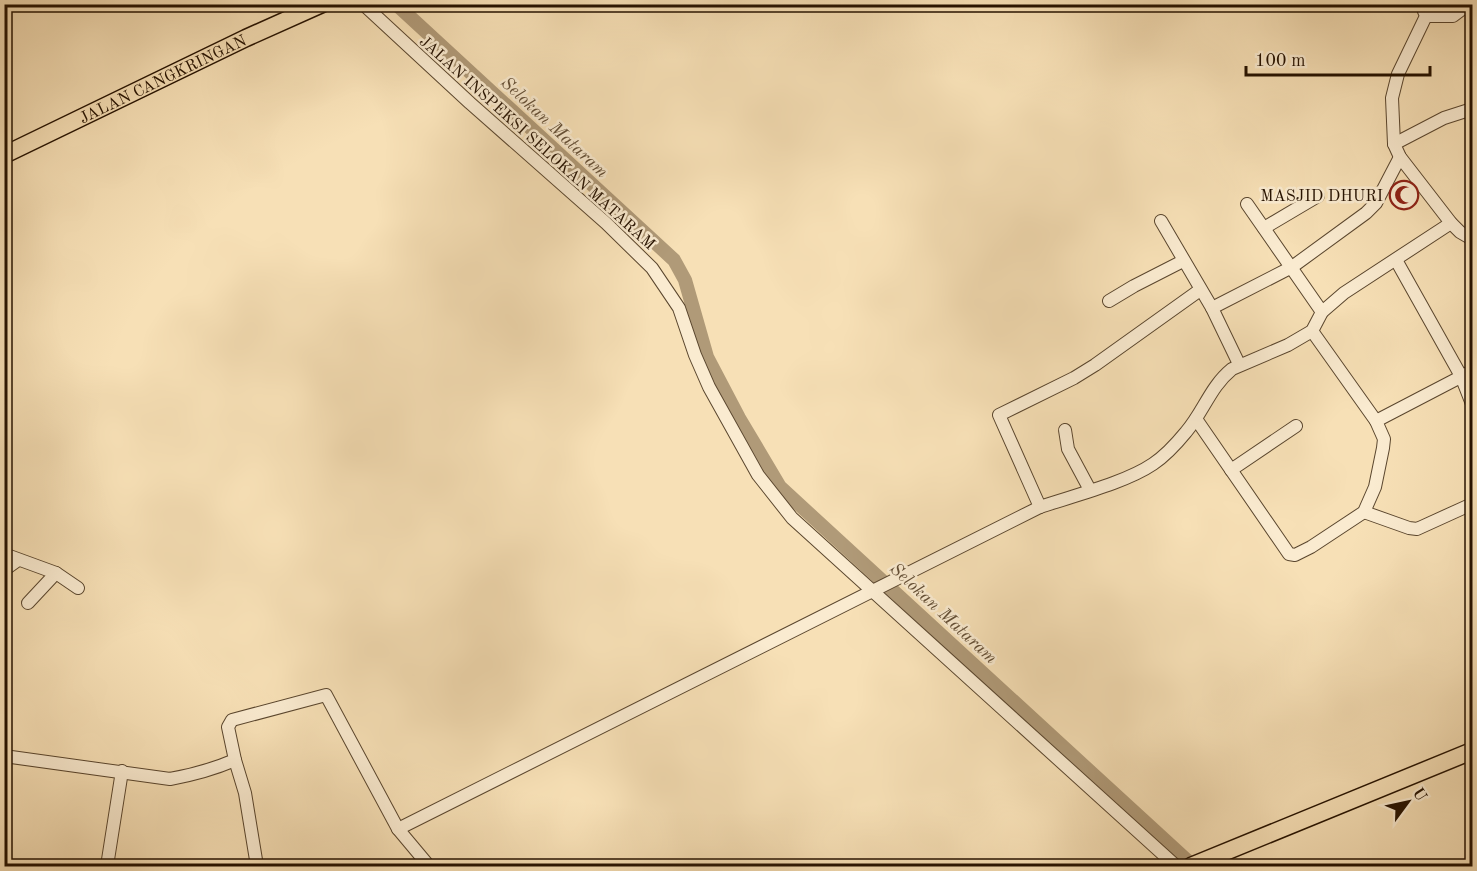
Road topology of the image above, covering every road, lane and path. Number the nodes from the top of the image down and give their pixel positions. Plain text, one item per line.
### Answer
1 (322, 4) edge
2 (363, 4) edge
3 (1470, 6) edge
4 (1423, 10) edge
5 (1473, 109) edge
6 (1395, 144) junction
7 (4, 155) edge
8 (1400, 157) junction
9 (1318, 196) dead end
10 (1247, 204) dead end
11 (1161, 222) dead end
12 (1451, 223) junction
13 (1264, 228) junction
14 (1473, 239) edge
15 (1396, 260) junction
16 (1183, 261) junction
17 (1292, 267) junction
18 (1200, 290) junction
19 (1109, 301) dead end
20 (1212, 308) junction
21 (1322, 312) junction
22 (1312, 331) junction
23 (1239, 364) junction
24 (1467, 374) edge
25 (1473, 404) edge
26 (1196, 419) junction
27 (1376, 421) junction
28 (1296, 426) dead end
29 (1065, 429) dead end
30 (1231, 470) junction
31 (1090, 490) junction
32 (1473, 504) edge
33 (1040, 507) junction
34 (1364, 512) junction
35 (4, 554) edge
36 (18, 560) junction
37 (4, 570) edge
38 (56, 573) junction
39 (78, 588) dead end
40 (877, 589) junction
41 (28, 603) dead end
42 (1473, 751) edge
43 (4, 756) edge
44 (235, 760) junction
45 (122, 771) junction
46 (398, 829) junction
47 (1197, 864) edge
48 (107, 867) edge
49 (257, 867) edge
50 (429, 867) edge
51 (1176, 867) edge

1 - 7 main road, JALAN CANGKRINGAN
2 - 40 street, JALAN INSPEKSI SELOKAN MATARAM
3 - 4 street
4 - 6 street
5 - 6 street
6 - 8 street
8 - 12 street
8 - 17 street
9 - 13 street
10 - 13 street
11 - 16 street
12 - 14 street
12 - 15 street
13 - 17 street
15 - 21 street
15 - 24 street
16 - 18 street
16 - 19 street
17 - 20 street
17 - 21 street
18 - 20 street
18 - 33 street
20 - 23 street
21 - 22 street
22 - 23 street
22 - 27 street
23 - 26 street
24 - 25 street
24 - 27 street
26 - 30 street
26 - 31 street
27 - 34 street
28 - 30 street
29 - 31 street
30 - 34 street
31 - 33 street
32 - 34 street
33 - 40 street
35 - 36 street
36 - 37 street
36 - 38 street
38 - 39 street
38 - 41 street
40 - 46 street
40 - 51 street, JALAN INSPEKSI SELOKAN MATARAM
42 - 47 main road
43 - 45 street
44 - 45 street
44 - 46 street
44 - 49 street
45 - 48 street
46 - 50 street

